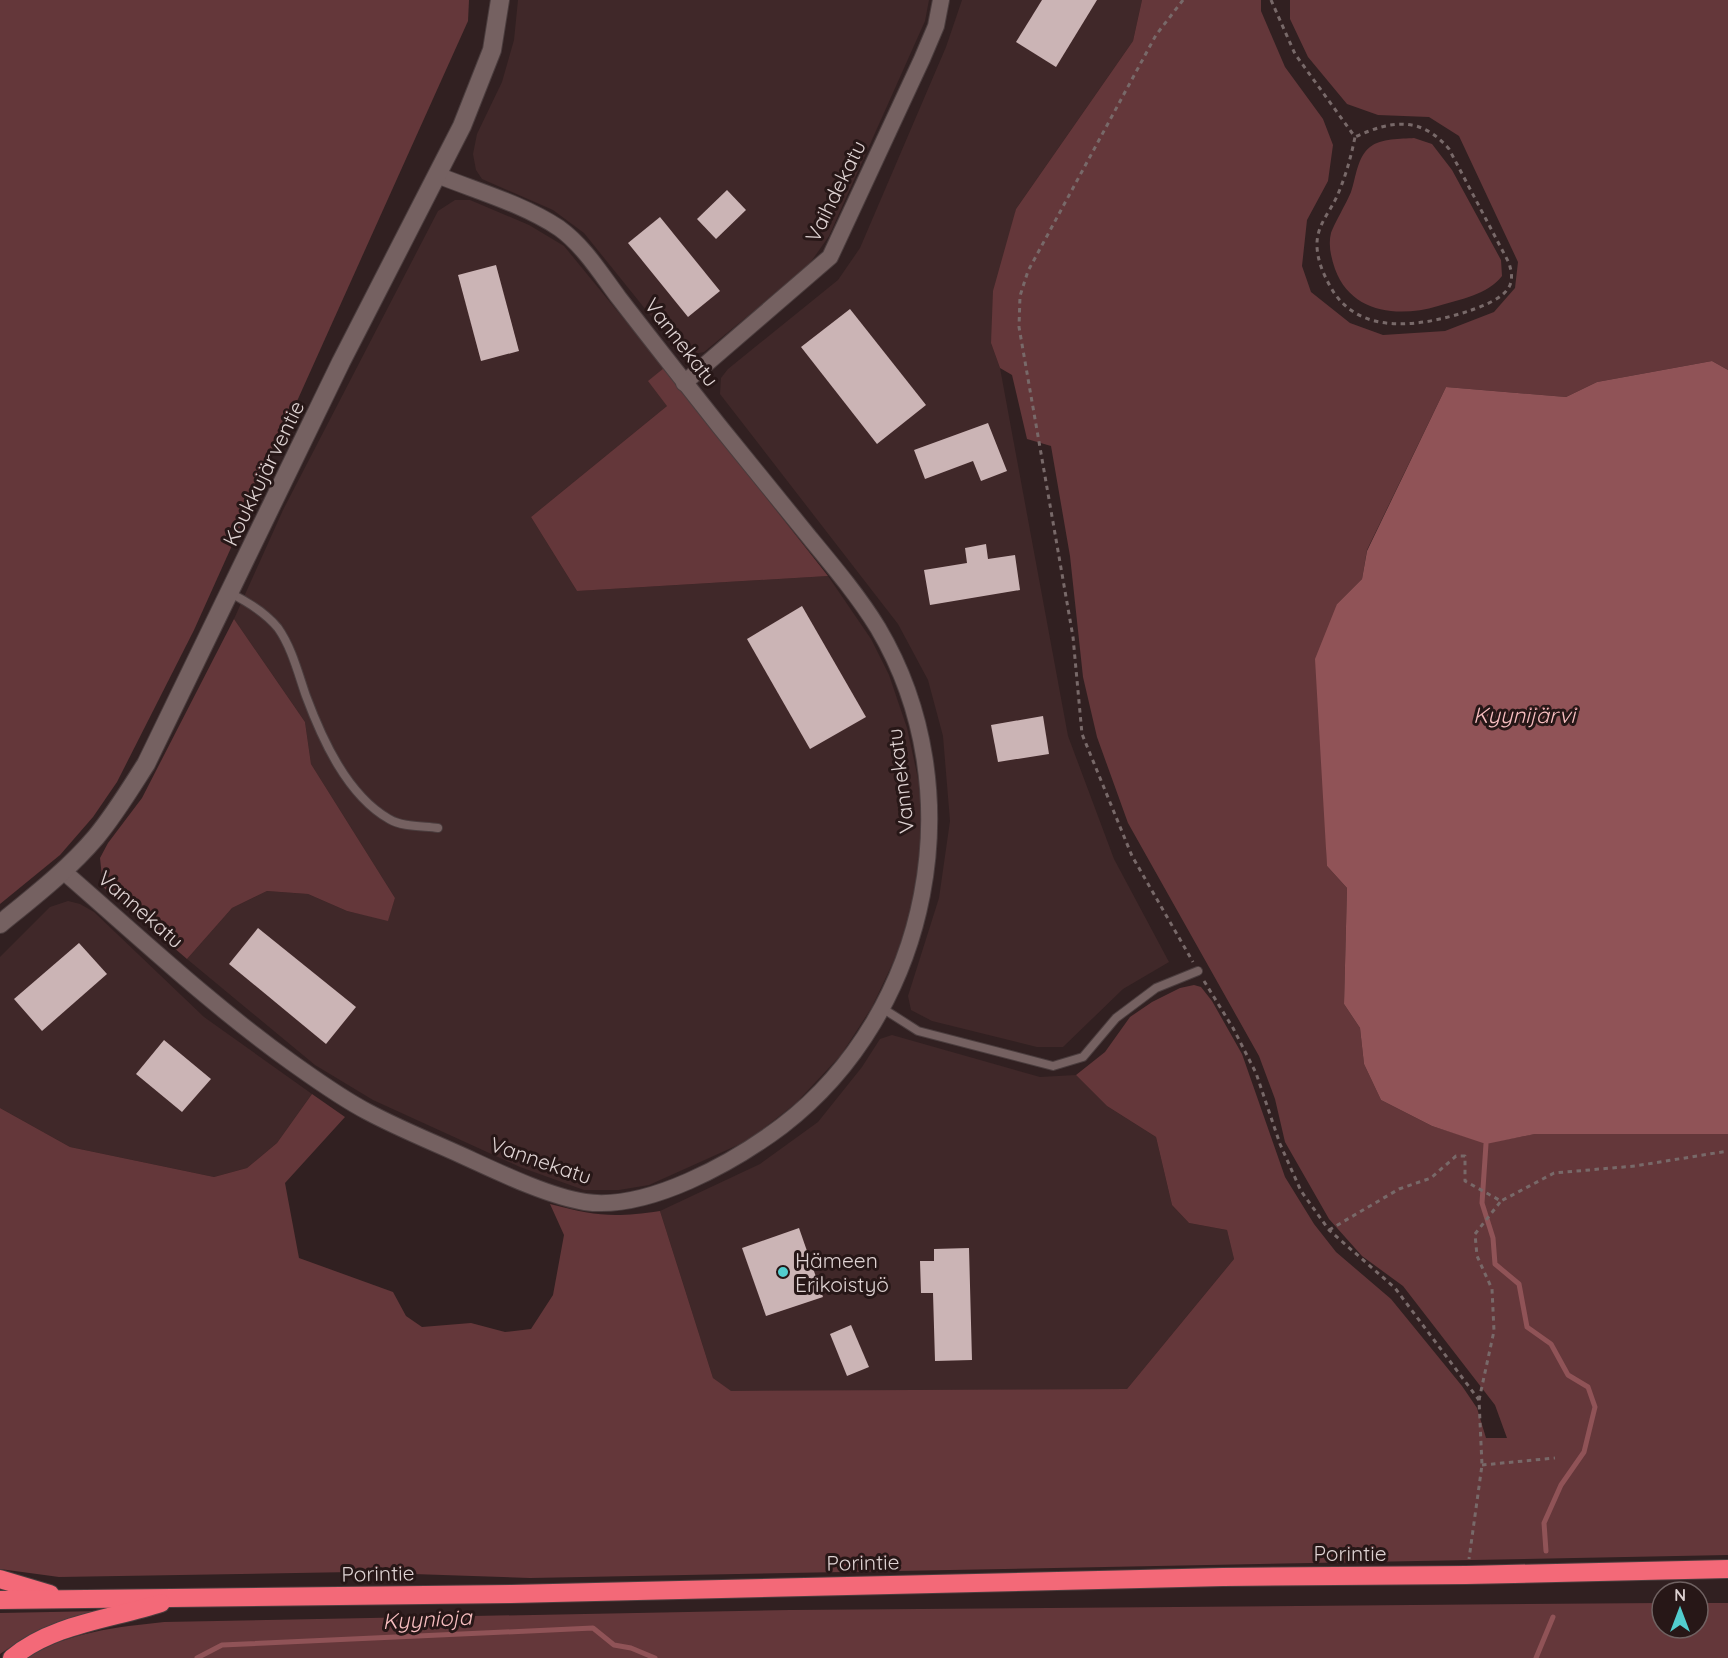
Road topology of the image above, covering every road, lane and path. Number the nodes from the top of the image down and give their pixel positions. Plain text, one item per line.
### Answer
1 (500, 0) edge
2 (941, 0) edge
3 (1183, 0) edge
4 (1271, 0) edge
5 (1355, 137) junction
6 (437, 175) junction
7 (684, 383) junction
8 (230, 593) junction
9 (438, 828) dead end
10 (63, 871) junction
11 (0, 924) edge
12 (1198, 971) junction
13 (882, 1008) junction
14 (1728, 1151) edge
15 (1501, 1201) junction
16 (1329, 1230) junction
17 (1479, 1400) junction
18 (1555, 1458) dead end
19 (1482, 1465) junction
20 (1728, 1569) edge
21 (1466, 1575) junction
22 (0, 1579) edge
23 (180, 1597) junction
24 (69, 1599) junction
25 (0, 1600) edge
26 (12, 1658) edge

1 - 6 street, Koukkujärventie
2 - 7 street, Vaihdekatu
3 - 12 path
4 - 5 path
5 - 5 path
6 - 7 street, Vannekatu
6 - 8 street, Koukkujärventie
7 - 13 street, Vannekatu
8 - 9 lane
8 - 10 street, Koukkujärventie
10 - 11 street, Koukkujärventie
10 - 13 street, Vannekatu
12 - 13 lane
12 - 16 path
14 - 15 path
15 - 16 path
15 - 17 path
16 - 17 path
17 - 19 path
18 - 19 path
19 - 21 path
20 - 21 highway, Porintie
21 - 23 highway, Porintie
22 - 24 highway
23 - 24 highway, Porintie
23 - 26 highway
24 - 25 highway, Porintie

